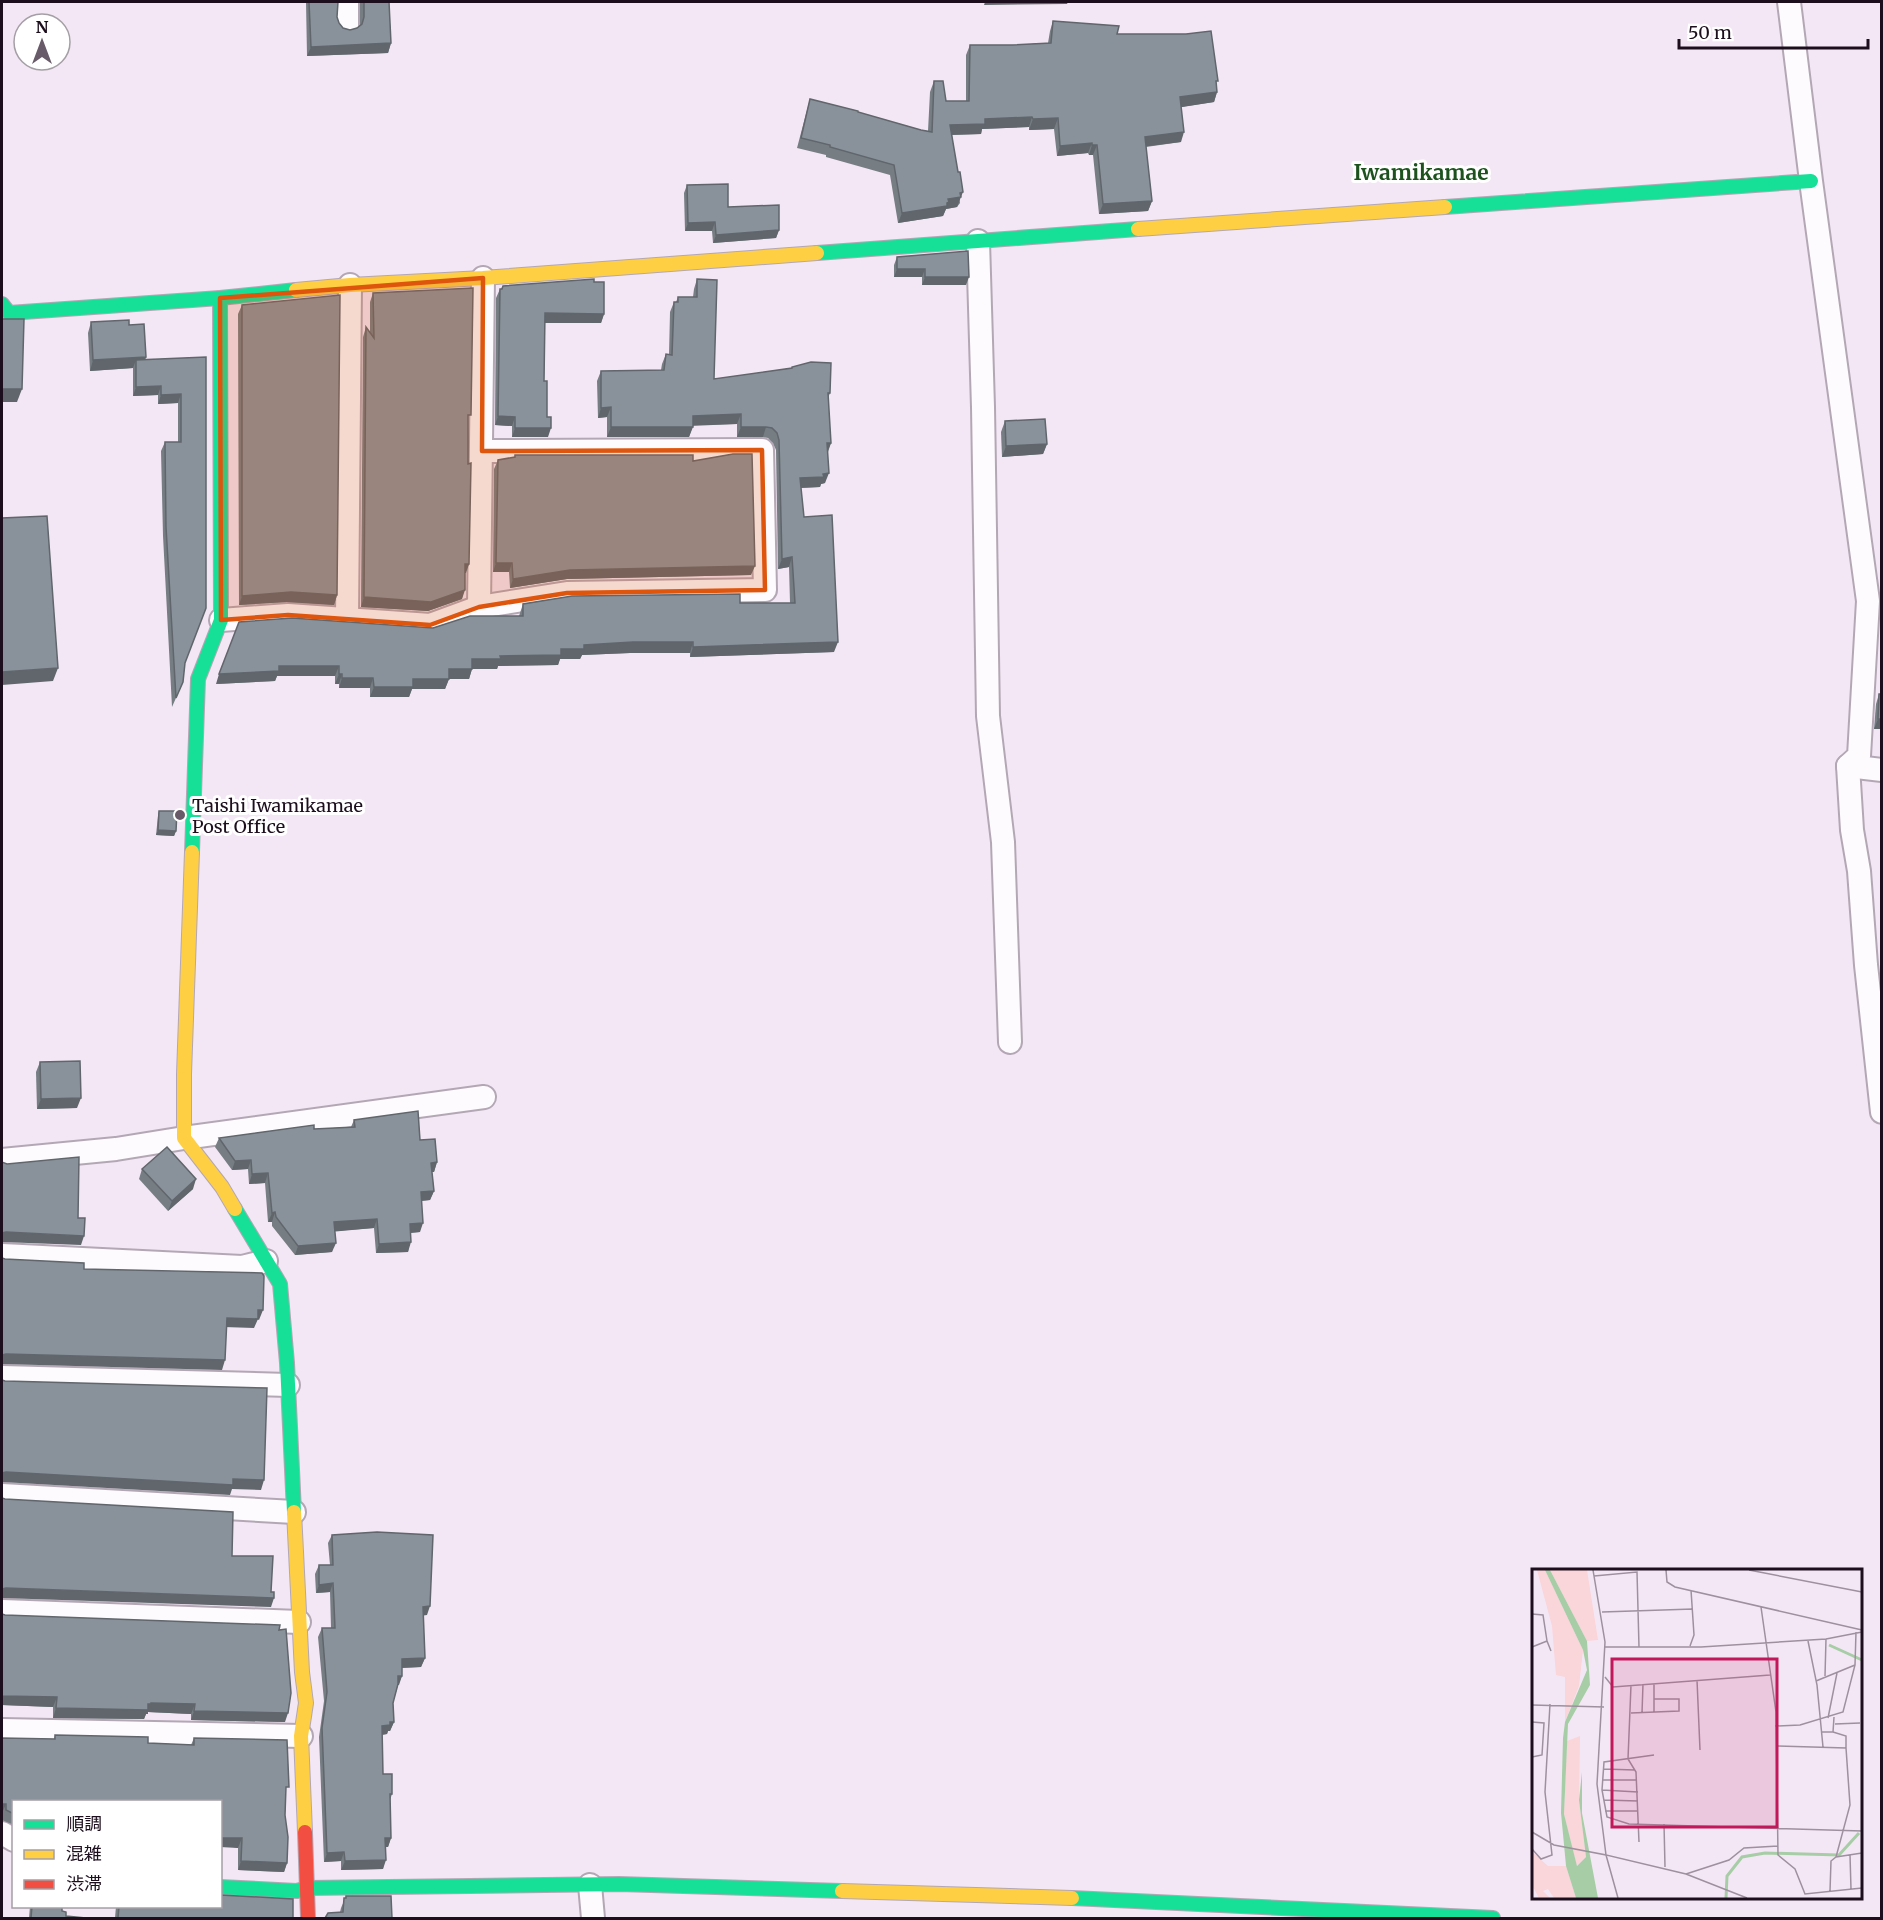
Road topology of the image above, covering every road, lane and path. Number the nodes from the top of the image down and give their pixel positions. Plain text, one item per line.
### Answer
1 (346, 2) edge
2 (1789, 2) edge
3 (347, 26) dead end
4 (1811, 181) junction
5 (978, 241) junction
6 (483, 278) junction
7 (350, 285) junction
8 (220, 298) junction
9 (2, 304) edge
10 (482, 451) junction
11 (479, 607) junction
12 (221, 620) junction
13 (347, 620) junction
14 (1848, 766) junction
15 (1881, 770) edge
16 (1876, 997) edge
17 (1010, 1042) dead end
18 (484, 1096) dead end
19 (1881, 1112) edge
20 (184, 1138) junction
21 (2, 1160) edge
22 (2, 1256) edge
23 (266, 1261) junction
24 (2, 1377) edge
25 (288, 1385) junction
26 (2, 1495) edge
27 (294, 1512) junction
28 (2, 1611) edge
29 (299, 1622) junction
30 (2, 1730) edge
31 (301, 1736) junction
32 (590, 1885) junction
33 (222, 1887) edge
34 (307, 1888) junction
35 (308, 1918) edge
36 (593, 1918) edge
37 (1493, 1918) edge

1 - 3 street
2 - 4 street
4 - 5 street
4 - 14 street
5 - 6 street
5 - 17 street
6 - 7 street
6 - 10 street
7 - 8 street
7 - 13 street
8 - 9 street
8 - 12 street
10 - 11 street
10 - 11 street
11 - 13 street
12 - 13 street
12 - 20 street
14 - 15 street
14 - 16 street
16 - 19 street
18 - 20 street
20 - 21 street
20 - 23 street
22 - 23 street
23 - 25 street
24 - 25 street
25 - 27 street
26 - 27 street
27 - 29 street
28 - 29 street
29 - 31 street
30 - 31 street
31 - 34 street
32 - 34 street
32 - 36 street
32 - 37 street
33 - 34 street
34 - 35 street

